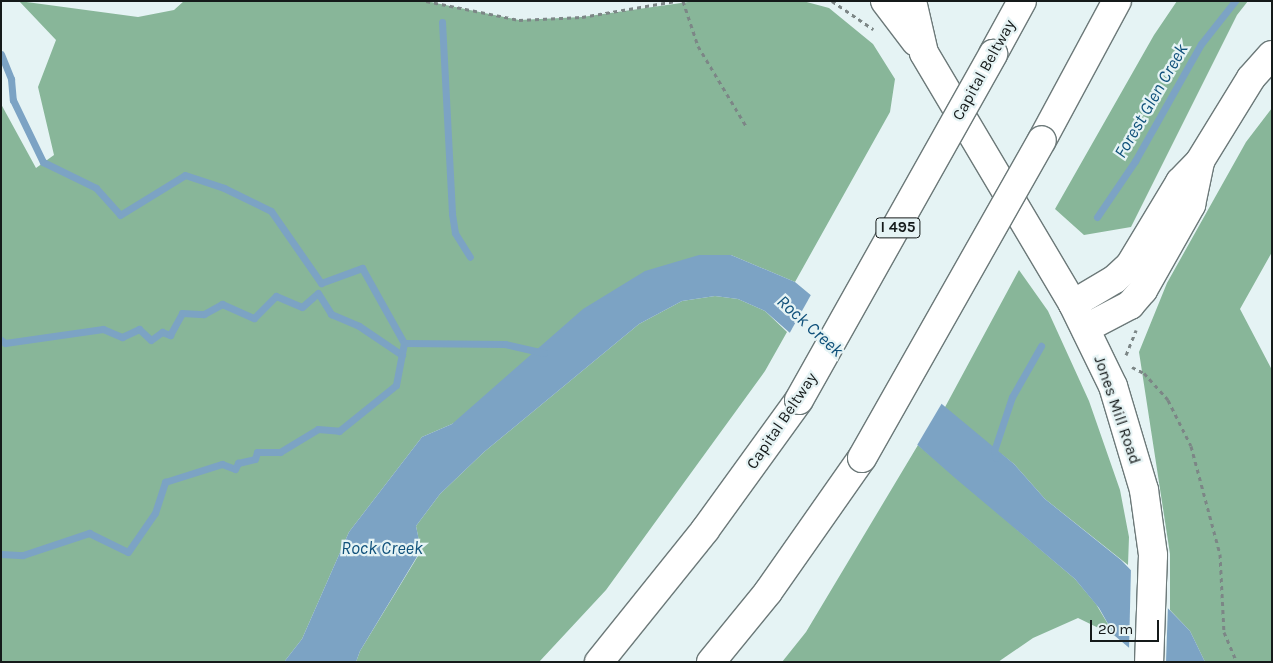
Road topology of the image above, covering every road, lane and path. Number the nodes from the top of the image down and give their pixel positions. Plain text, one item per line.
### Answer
1 (426, 1) edge
2 (676, 1) edge
3 (683, 1) edge
4 (832, 1) edge
5 (885, 1) edge
6 (912, 1) edge
7 (1022, 1) edge
8 (1117, 1) edge
9 (868, 24) dead end
10 (924, 54) junction
11 (1272, 55) edge
12 (746, 126) dead end
13 (1200, 161) junction
14 (1073, 304) junction
15 (1086, 328) junction
16 (1130, 366) dead end
17 (599, 662) edge
18 (710, 662) edge
19 (1150, 662) edge
20 (1238, 662) edge

1 - 2 path
3 - 12 path
4 - 9 path
5 - 10 main road
6 - 10 main road
7 - 17 main road, Capital Beltway / I 495, bridge
8 - 18 main road, bridge
10 - 14 main road, Jones Mill Road
11 - 13 main road
13 - 14 main road
13 - 15 main road
14 - 15 main road, Jones Mill Road
15 - 19 main road, Jones Mill Road
16 - 20 path

